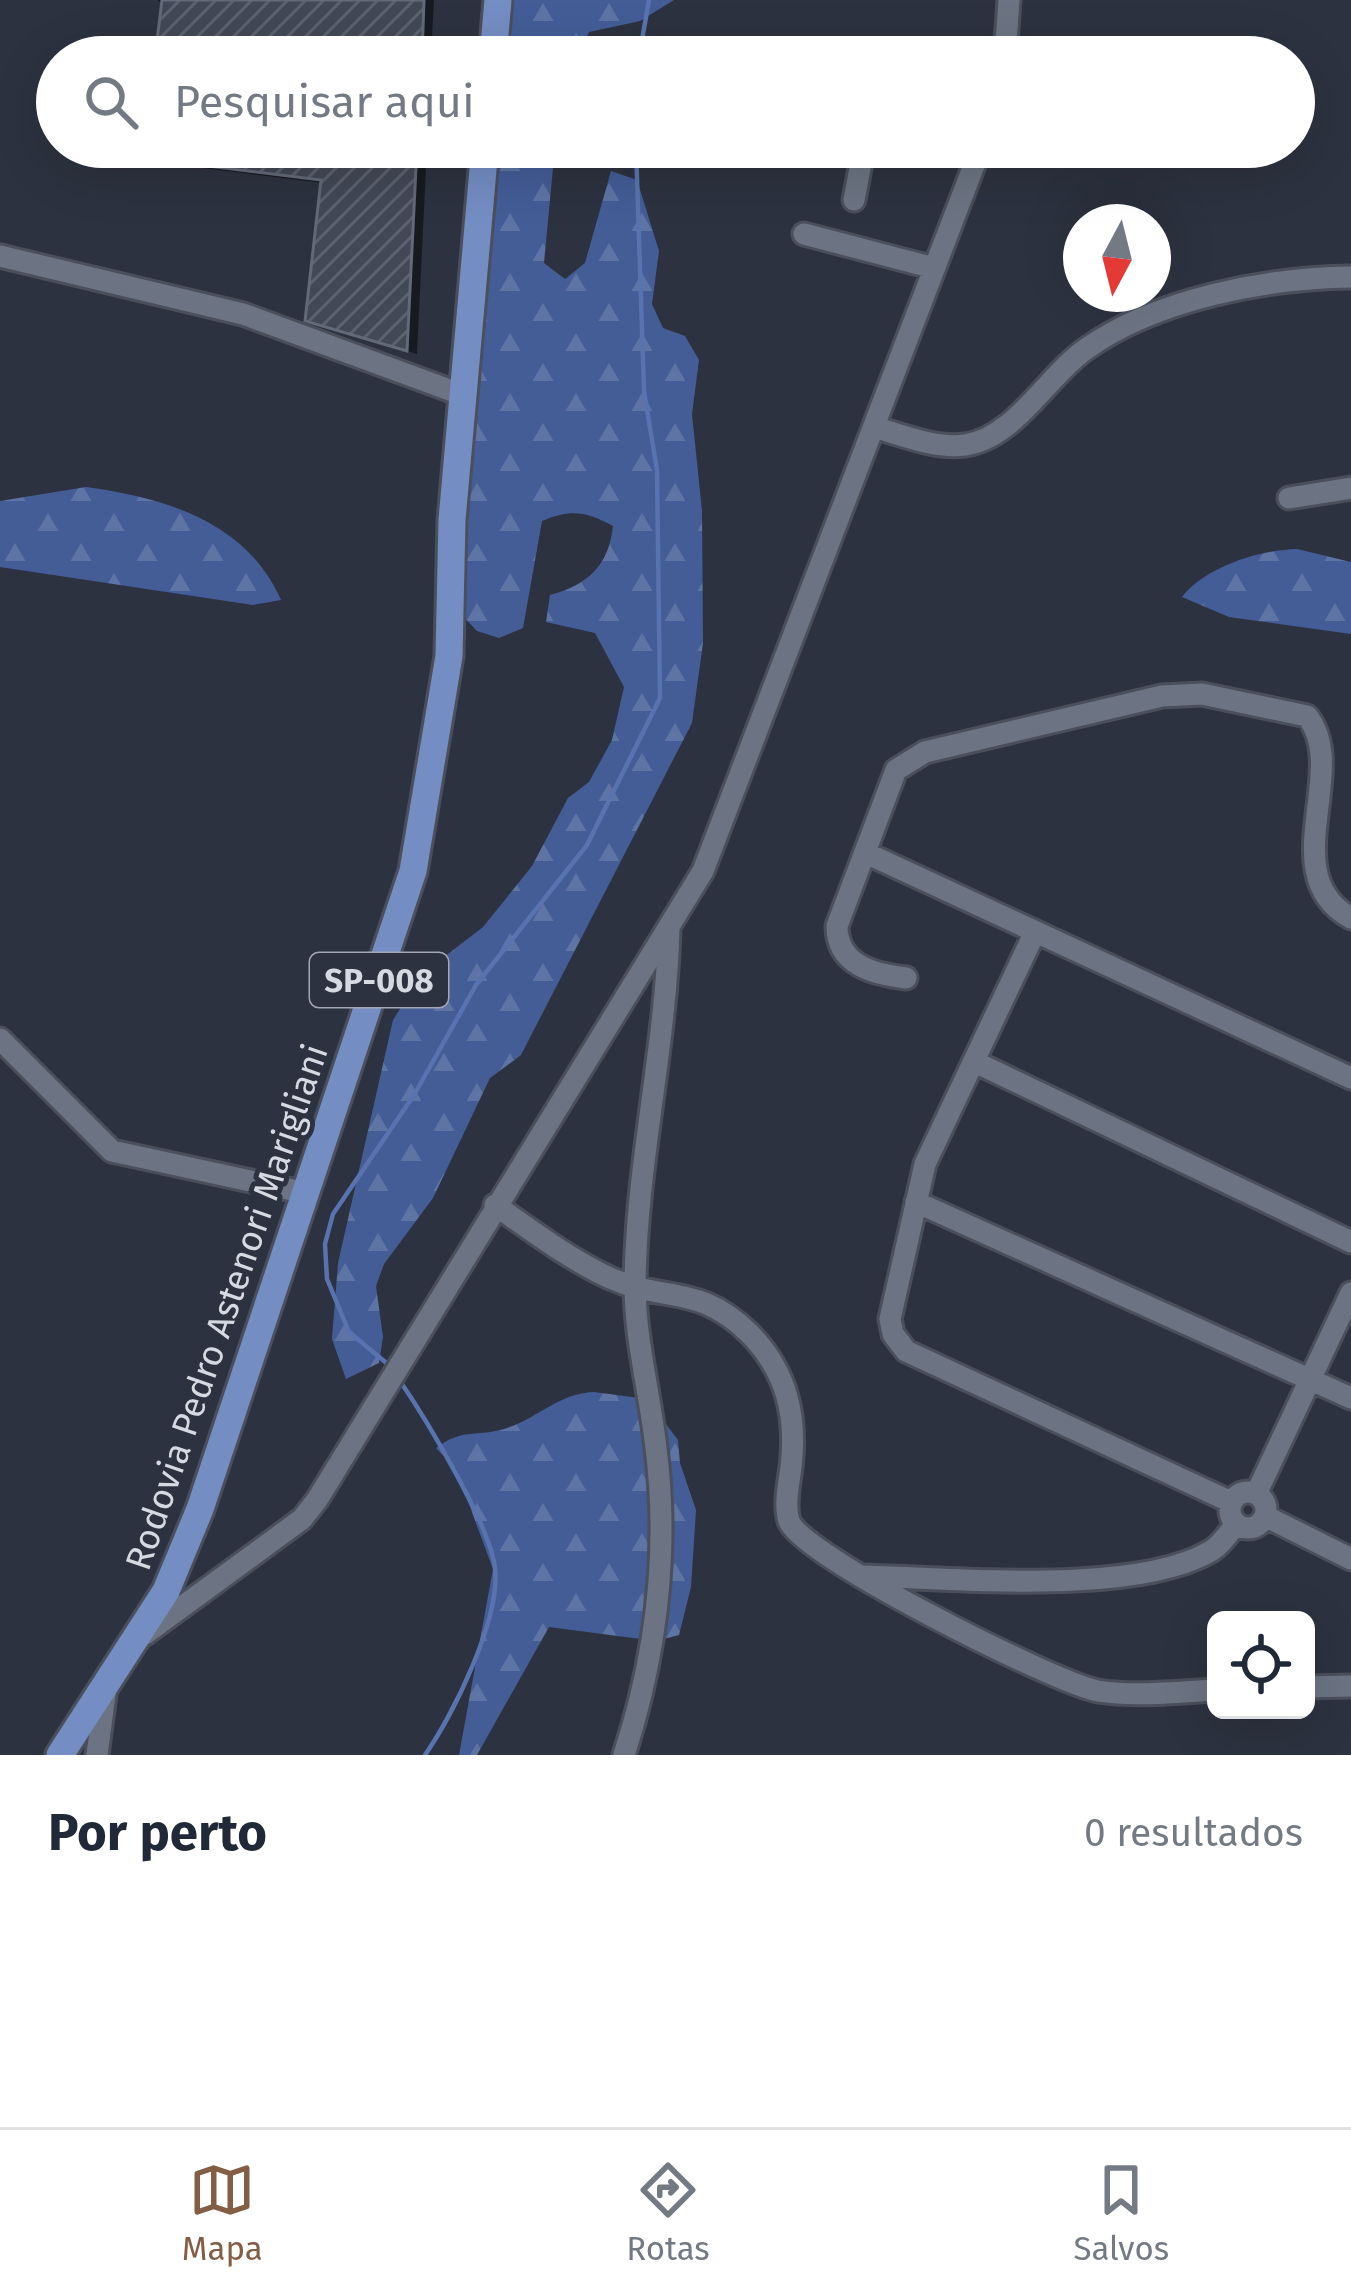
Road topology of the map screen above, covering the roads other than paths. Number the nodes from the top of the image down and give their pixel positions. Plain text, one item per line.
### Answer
1 (499, 0) edge
2 (1009, 0) edge
3 (495, 36) edge
4 (1006, 36) edge
5 (483, 168) edge
6 (860, 168) edge
7 (973, 168) edge
8 (854, 200) dead end
9 (804, 235) dead end
10 (0, 256) edge
11 (934, 268) junction
12 (1351, 277) edge
13 (463, 395) junction
14 (874, 427) junction
15 (1351, 488) edge
16 (1289, 499) dead end
17 (866, 854) junction
18 (1351, 918) edge
19 (669, 926) junction
20 (1035, 932) junction
21 (906, 978) dead end
22 (0, 1039) edge
23 (975, 1062) junction
24 (1351, 1078) edge
25 (306, 1193) junction
26 (916, 1202) junction
27 (494, 1205) junction
28 (1351, 1242) edge
29 (635, 1286) junction
30 (1351, 1293) edge
31 (1309, 1379) junction
32 (1351, 1398) edge
33 (1256, 1494) junction
34 (1234, 1513) junction
35 (1265, 1516) junction
36 (1351, 1559) edge
37 (857, 1576) junction
38 (136, 1642) junction
39 (1351, 1685) edge
40 (106, 1687) junction
41 (1315, 1687) edge
42 (1207, 1690) edge
43 (60, 1755) edge
44 (97, 1755) edge
45 (624, 1755) edge

1 - 3 main road
2 - 4 street
5 - 13 main road, Rodovia Pedro Astenori Marigliani / SP-008
6 - 8 street
7 - 11 street
9 - 11 street
10 - 13 street
11 - 14 street
12 - 14 street
13 - 25 main road, Rodovia Pedro Astenori Marigliani / SP-008
14 - 19 street
15 - 16 street
17 - 18 street
17 - 20 street
17 - 21 street
19 - 27 street
19 - 29 street
20 - 23 street
20 - 24 street
22 - 25 street
23 - 26 street
23 - 28 street
25 - 38 main road, Rodovia Pedro Astenori Marigliani / SP-008
26 - 31 street
26 - 34 street
27 - 29 street
27 - 38 street
29 - 37 street
29 - 45 street
30 - 31 street
31 - 32 street
31 - 33 street
33 - 34 street
33 - 35 street
34 - 35 street
34 - 37 street
35 - 36 street
37 - 42 street
38 - 40 main road, Rodovia Pedro Astenori Marigliani / SP-008
39 - 41 street
40 - 43 main road, Rodovia Pedro Astenori Marigliani / SP-008
40 - 44 street

